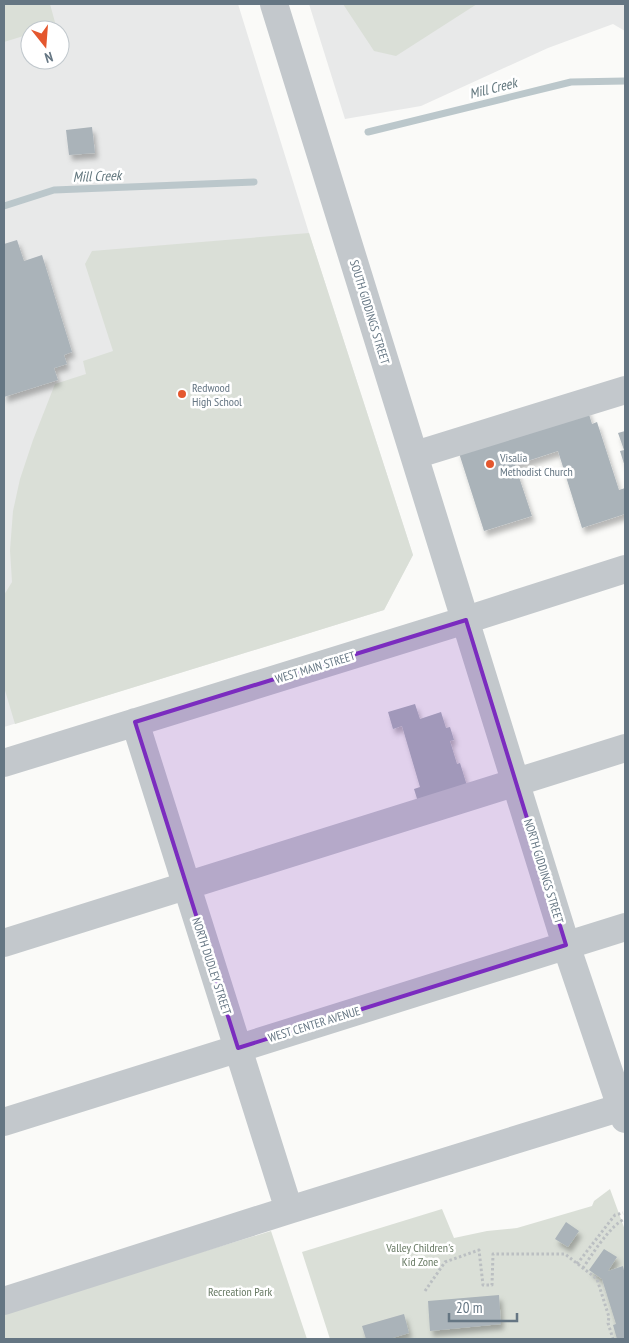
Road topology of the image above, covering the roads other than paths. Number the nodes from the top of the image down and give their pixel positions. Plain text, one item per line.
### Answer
1 (274, 4) edge
2 (625, 390) edge
3 (415, 455) junction
4 (625, 569) edge
5 (466, 620) junction
6 (134, 722) junction
7 (625, 748) edge
8 (4, 763) edge
9 (516, 782) junction
10 (187, 886) junction
11 (625, 927) edge
12 (4, 943) edge
13 (566, 945) junction
14 (238, 1048) junction
15 (624, 1111) edge
16 (4, 1122) edge
17 (289, 1210) junction
18 (4, 1301) edge

1 - 3 street, SOUTH GIDDINGS STREET
2 - 3 street
3 - 5 street, SOUTH GIDDINGS STREET
4 - 5 street, WEST MAIN STREET
5 - 6 street, WEST MAIN STREET
5 - 9 street, NORTH GIDDINGS STREET
6 - 8 street, WEST MAIN STREET
6 - 10 street, NORTH DUDLEY STREET
7 - 9 street
9 - 10 street
9 - 13 street, NORTH GIDDINGS STREET
10 - 12 street
10 - 14 street, NORTH DUDLEY STREET
11 - 13 street, WEST CENTER AVENUE
13 - 14 street, WEST CENTER AVENUE
13 - 15 street, NORTH GIDDINGS STREET
14 - 16 street, WEST CENTER AVENUE
14 - 17 street, NORTH DUDLEY STREET
15 - 17 street
17 - 18 street

